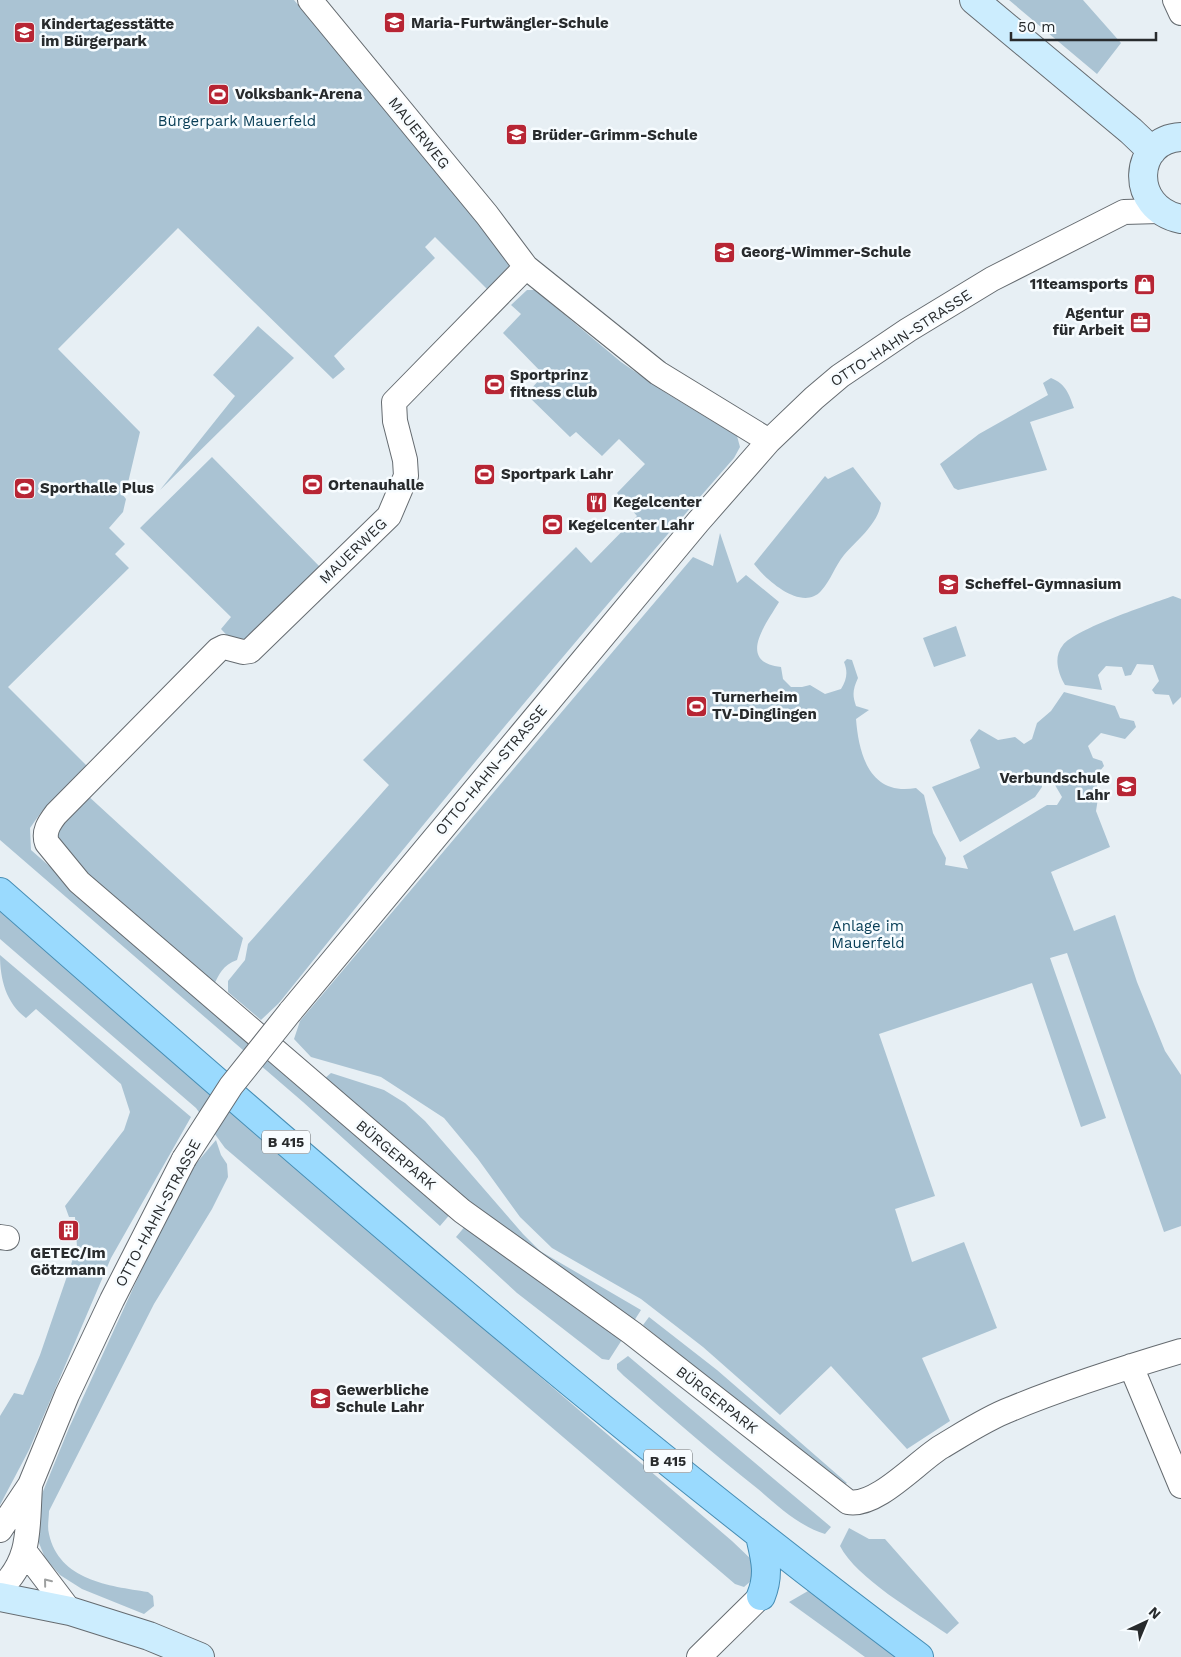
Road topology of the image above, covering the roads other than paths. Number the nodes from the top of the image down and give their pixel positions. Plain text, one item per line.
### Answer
1 (310, 0) edge
2 (974, 0) edge
3 (1175, 0) edge
4 (1181, 13) edge
5 (1181, 137) edge
6 (1152, 152) junction
7 (1143, 184) junction
8 (1124, 212) junction
9 (1170, 215) edge
10 (526, 267) junction
11 (769, 441) junction
12 (112, 758) joint
13 (0, 892) edge
14 (1181, 1351) edge
15 (1131, 1366) junction
16 (30, 1485) junction
17 (1181, 1486) edge
18 (0, 1530) edge
19 (760, 1536) junction
20 (26, 1553) junction
21 (815, 1578) junction
22 (0, 1589) edge
23 (761, 1596) junction
24 (0, 1597) edge
25 (70, 1611) junction
26 (200, 1657) edge
27 (699, 1657) edge
28 (919, 1657) edge

1 - 10 street, MAUERWEG
2 - 6 street
3 - 4 street
5 - 6 street
6 - 7 street
7 - 8 street, OTTO-HAHN-STRASSE
7 - 9 street
8 - 9 street, OTTO-HAHN-STRASSE
8 - 11 street, OTTO-HAHN-STRASSE
10 - 11 street, MAUERWEG
10 - 12 street, MAUERWEG
11 - 16 street, OTTO-HAHN-STRASSE, bridge
12 - 15 street, BÜRGERPARK
13 - 19 main road, B 415
14 - 15 street
15 - 17 street
16 - 18 street, OTTO-HAHN-STRASSE
16 - 20 street, OTTO-HAHN-STRASSE
19 - 21 main road, B 415
19 - 23 main road
20 - 22 street, OTTO-HAHN-STRASSE
25 -> 20 street
21 - 23 main road
21 - 28 main road, B 415
23 - 27 street
24 - 25 street
25 - 26 street

